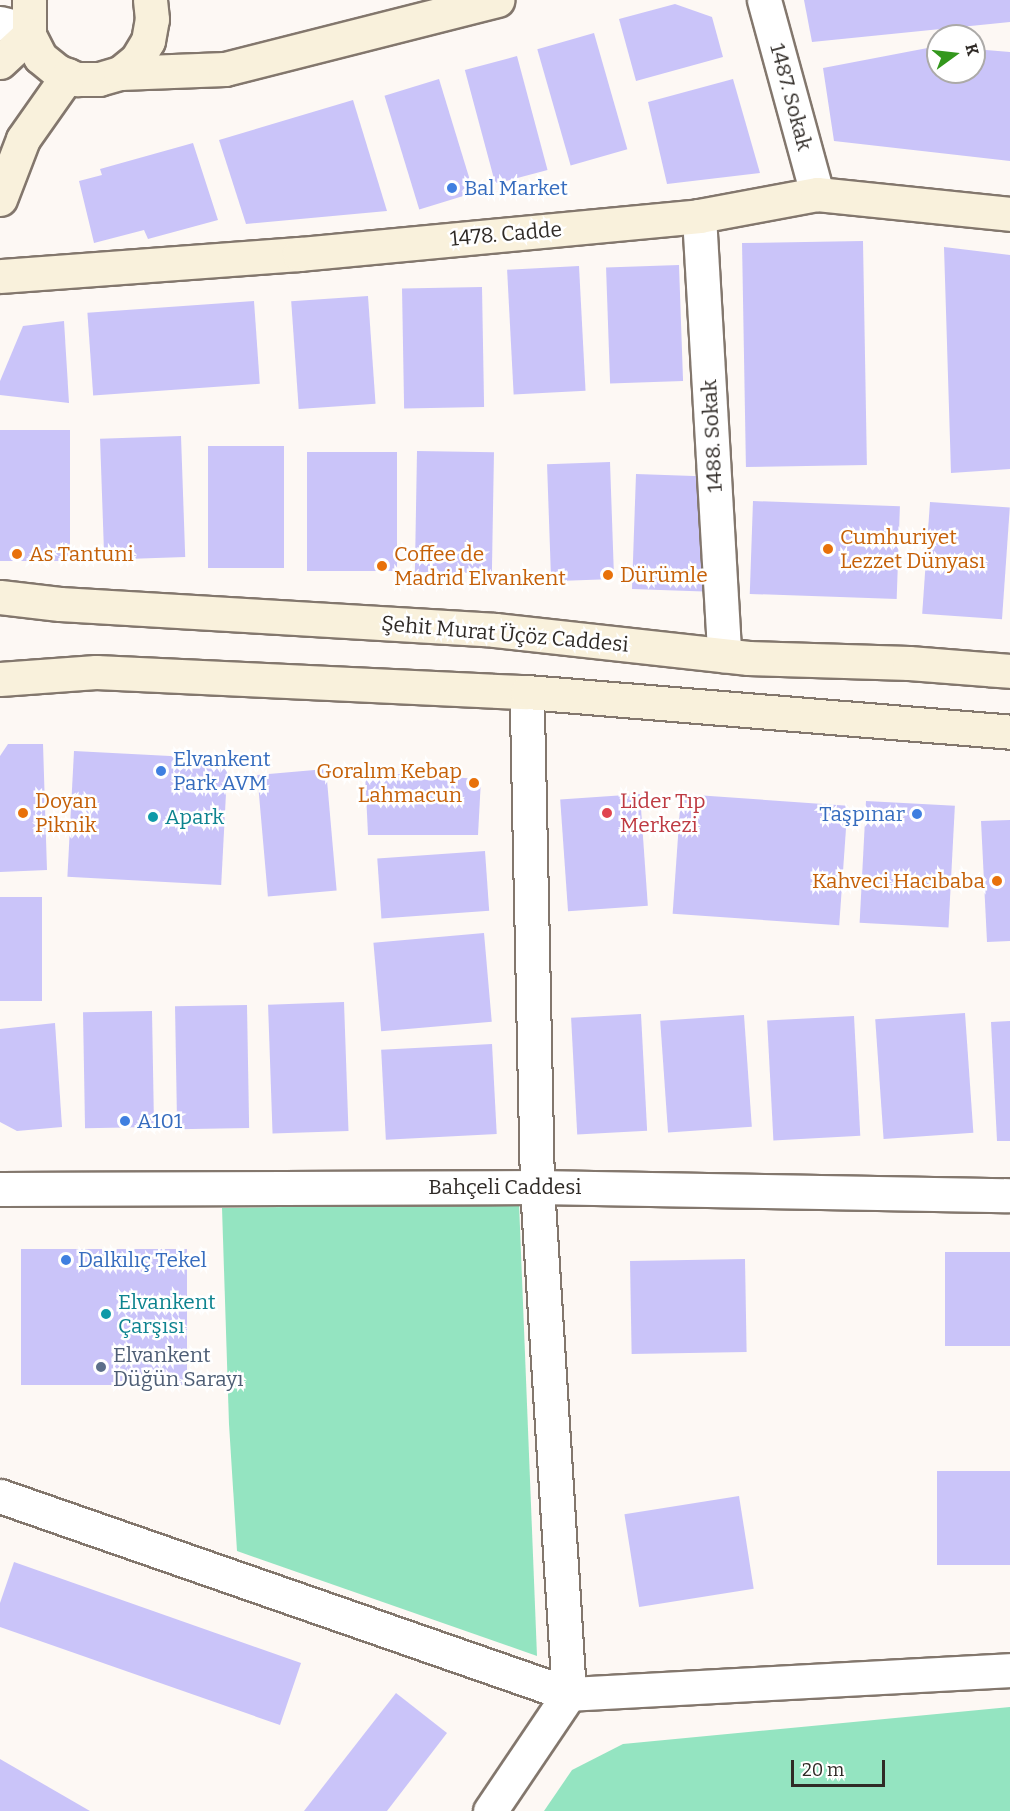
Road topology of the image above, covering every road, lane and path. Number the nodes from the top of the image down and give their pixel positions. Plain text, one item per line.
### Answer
1 (150, 0) edge
2 (497, 0) edge
3 (764, 0) edge
4 (22, 22) edge
5 (0, 62) edge
6 (120, 73) junction
7 (68, 75) junction
8 (817, 194) junction
9 (0, 199) edge
10 (1010, 214) edge
11 (699, 216) junction
12 (0, 276) edge
13 (0, 597) edge
14 (724, 655) junction
15 (1010, 671) edge
16 (0, 679) edge
17 (527, 692) junction
18 (1010, 732) edge
19 (537, 1187) junction
20 (0, 1189) edge
21 (1010, 1195) edge
22 (0, 1496) edge
23 (1010, 1670) edge
24 (569, 1694) junction
25 (490, 1811) edge

1 - 6 main road
2 - 6 main road
3 - 8 street, 1487. Sokak
4 - 5 main road
4 - 7 main road
6 - 7 main road
7 - 9 main road
8 - 10 main road, 1478. Cadde
8 - 11 main road, 1478. Cadde
11 - 12 main road, 1478. Cadde
11 - 14 street, 1488. Sokak
13 - 14 main road, Şehit Murat Üçöz Caddesi
14 - 15 main road, Şehit Murat Üçöz Caddesi
16 - 17 main road
17 - 18 main road
17 - 19 street
19 - 20 street, Bahçeli Caddesi
19 - 21 street, Bahçeli Caddesi
19 - 24 street
22 - 24 street
23 - 24 street
24 - 25 street

